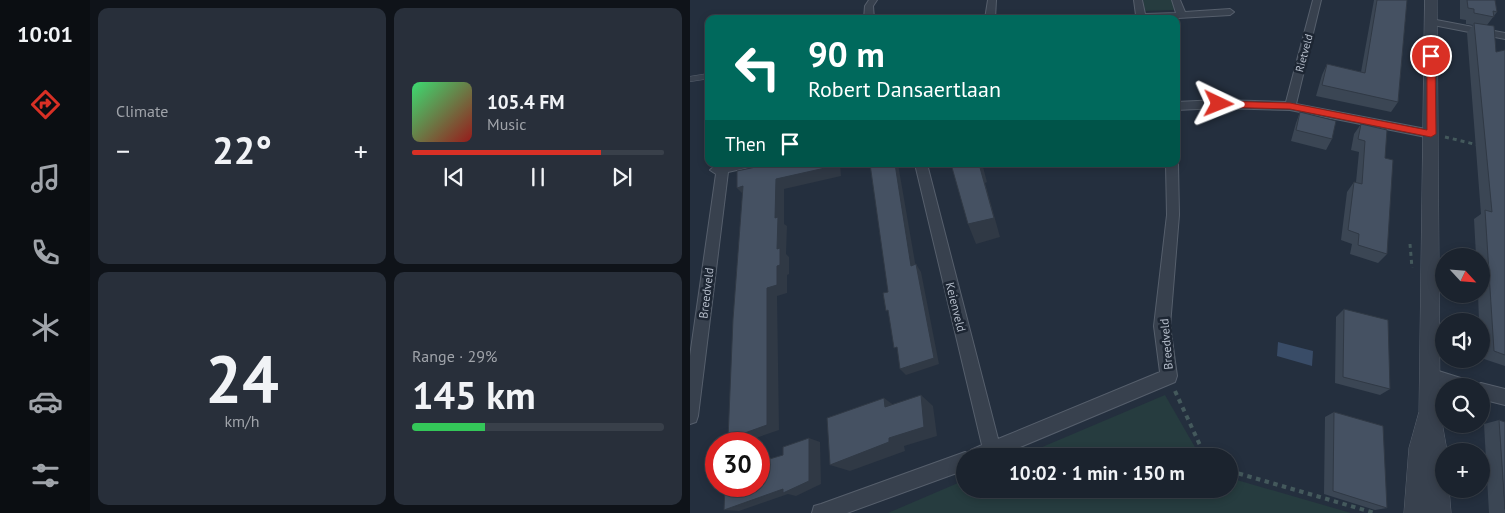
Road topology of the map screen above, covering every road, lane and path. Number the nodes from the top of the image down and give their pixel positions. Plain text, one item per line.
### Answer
1 (873, 0) edge
2 (992, 0) edge
3 (1138, 0) edge
4 (1176, 0) edge
5 (1317, 0) edge
6 (1431, 0) edge
7 (1230, 12) dead end
8 (869, 15) edge
9 (990, 15) edge
10 (1140, 15) edge
11 (1180, 15) joint
12 (1431, 22) junction
13 (1505, 36) edge
14 (705, 77) edge
15 (690, 79) edge
16 (1180, 106) edge
17 (1290, 106) junction
18 (1431, 134) junction
19 (1480, 146) dead end
20 (721, 167) edge
21 (922, 167) edge
22 (1172, 167) edge
23 (1169, 376) junction
24 (1429, 376) junction
25 (1435, 378) edge
26 (1490, 393) edge
27 (1505, 396) edge
28 (1429, 410) junction
29 (690, 416) edge
30 (991, 448) edge
31 (999, 448) edge
32 (1201, 448) edge
33 (956, 463) edge
34 (1238, 473) edge
35 (821, 513) edge
36 (1375, 513) edge
37 (1416, 513) edge
38 (1439, 513) edge

1 - 8 street
2 - 9 street
3 - 10 street
4 - 11 street
5 - 17 street, Rietveld
6 - 12 street
7 - 11 street
12 - 13 street
12 - 18 street
14 - 15 lane
16 - 17 street
17 - 18 street
18 - 19 path
18 - 24 street
20 - 29 street, Breedveld
21 - 30 street, Keienveld
22 - 23 street, Breedveld
23 - 31 street, Breedveld
23 - 32 path
24 - 25 street
24 - 28 street
26 - 27 street
28 - 37 street
28 - 38 street
33 - 35 street
34 - 36 path

